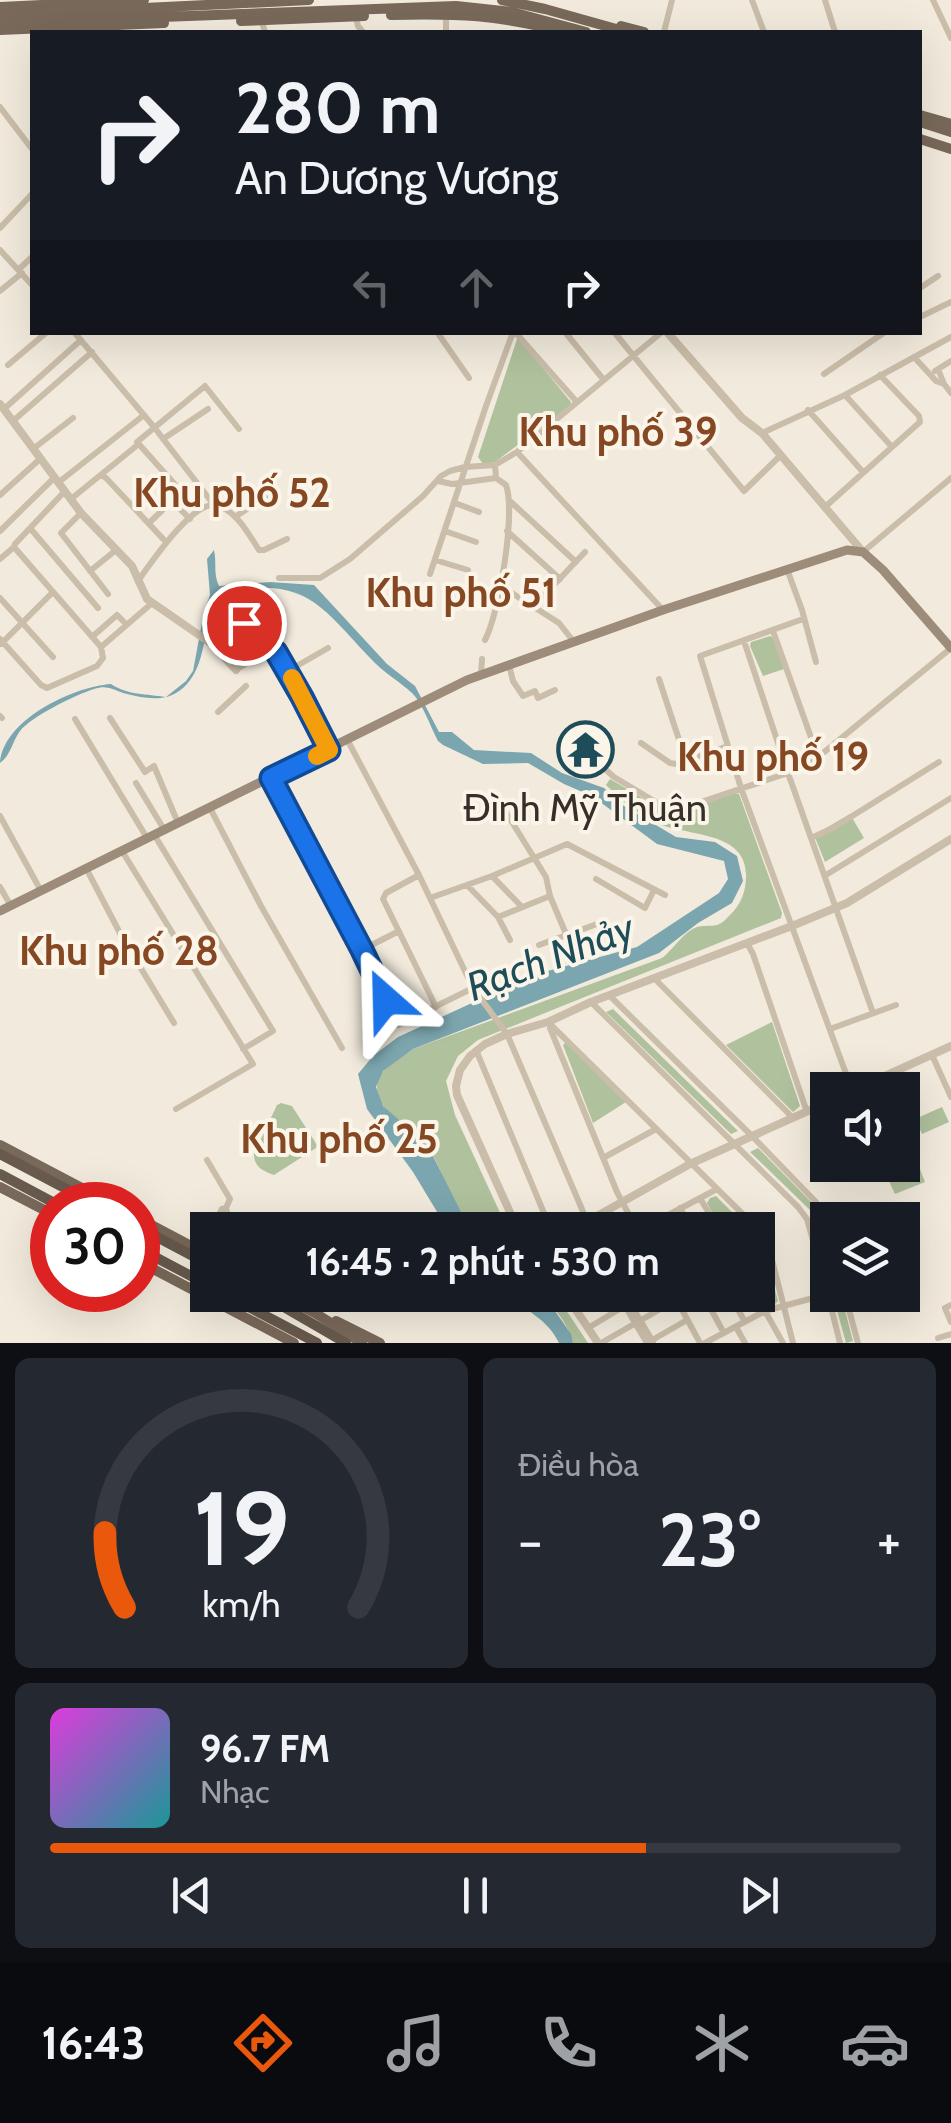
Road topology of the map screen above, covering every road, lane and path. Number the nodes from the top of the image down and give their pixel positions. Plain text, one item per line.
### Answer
1 (308, 0) edge
2 (502, 0) edge
3 (535, 0) edge
4 (672, 0) edge
5 (752, 0) edge
6 (824, 0) edge
7 (934, 0) edge
8 (132, 2) edge
9 (0, 6) edge
10 (450, 6) edge
11 (356, 8) edge
12 (338, 9) edge
13 (0, 15) edge
14 (260, 16) junction
15 (0, 27) edge
16 (530, 28) edge
17 (264, 30) edge
18 (579, 30) edge
19 (623, 30) edge
20 (624, 30) edge
21 (664, 30) edge
22 (763, 30) edge
23 (834, 30) edge
24 (951, 38) edge
25 (0, 106) edge
26 (922, 116) edge
27 (922, 123) edge
28 (951, 124) edge
29 (922, 136) edge
30 (949, 141) edge
31 (30, 146) edge
32 (30, 196) edge
33 (0, 228) edge
34 (0, 250) edge
35 (30, 259) edge
36 (20, 271) junction
37 (938, 276) dead end
38 (30, 283) edge
39 (922, 287) edge
40 (0, 291) edge
41 (951, 299) edge
42 (922, 315) edge
43 (43, 335) edge
44 (77, 335) edge
45 (439, 335) edge
46 (513, 335) edge
47 (517, 335) edge
48 (571, 335) edge
49 (616, 335) edge
50 (660, 335) edge
51 (667, 335) edge
52 (881, 335) edge
53 (951, 337) edge
54 (81, 340) junction
55 (92, 352) junction
56 (632, 355) junction
57 (914, 357) junction
58 (951, 361) edge
59 (8, 365) dead end
60 (934, 372) junction
61 (824, 374) dead end
62 (880, 375) junction
63 (469, 378) dead end
64 (603, 378) junction
65 (951, 393) edge
66 (845, 395) junction
67 (576, 401) junction
68 (2, 406) edge
69 (208, 409) dead end
70 (808, 410) junction
71 (144, 415) junction
72 (72, 418) dead end
73 (13, 421) junction
74 (154, 427) junction
75 (238, 429) dead end
76 (762, 432) junction
77 (163, 438) junction
78 (134, 447) dead end
79 (892, 447) junction
80 (32, 449) junction
81 (518, 452) junction
82 (782, 455) junction
83 (40, 459) junction
84 (495, 465) junction
85 (465, 468) junction
86 (864, 472) junction
87 (100, 476) junction
88 (496, 478) junction
89 (951, 478) edge
90 (57, 480) junction
91 (436, 481) junction
92 (462, 482) junction
93 (179, 489) dead end
94 (65, 491) junction
95 (0, 495) edge
96 (265, 496) dead end
97 (71, 499) junction
98 (510, 500) junction
99 (455, 503) junction
100 (214, 505) junction
101 (825, 507) junction
102 (479, 512) dead end
103 (81, 513) junction
104 (235, 517) junction
105 (190, 519) junction
106 (149, 522) junction
107 (30, 528) junction
108 (507, 530) junction
109 (446, 531) junction
110 (0, 532) edge
111 (287, 538) dead end
112 (166, 542) junction
113 (476, 542) dead end
114 (14, 547) junction
115 (116, 550) junction
116 (585, 552) dead end
117 (864, 552) junction
118 (0, 559) edge
119 (435, 560) junction
120 (576, 562) junction
121 (787, 569) junction
122 (468, 570) dead end
123 (90, 572) junction
124 (430, 574) dead end
125 (279, 578) dead end
126 (560, 579) junction
127 (138, 581) junction
128 (500, 586) junction
129 (53, 592) junction
130 (108, 594) dead end
131 (0, 598) edge
132 (151, 604) junction
133 (534, 606) junction
134 (98, 608) dead end
135 (663, 610) junction
136 (803, 619) junction
137 (213, 620) dead end
138 (22, 623) junction
139 (126, 624) junction
140 (774, 631) junction
141 (92, 637) junction
142 (484, 640) dead end
143 (744, 641) junction
144 (1, 642) edge
145 (574, 642) junction
146 (101, 646) junction
147 (272, 647) junction
148 (328, 648) dead end
149 (951, 648) edge
150 (52, 657) dead end
151 (482, 658) dead end
152 (816, 662) dead end
153 (508, 665) junction
154 (236, 670) joint
155 (288, 671) junction
156 (480, 675) junction
157 (659, 679) dead end
158 (246, 686) dead end
159 (555, 690) dead end
160 (218, 712) dead end
161 (110, 718) dead end
162 (74, 719) dead end
163 (348, 740) junction
164 (641, 743) dead end
165 (728, 746) junction
166 (329, 750) junction
167 (588, 755) dead end
168 (818, 758) junction
169 (686, 761) junction
170 (939, 762) dead end
171 (788, 773) junction
172 (271, 778) junction
173 (136, 782) dead end
174 (742, 788) junction
175 (951, 798) edge
176 (210, 808) junction
177 (507, 814) dead end
178 (0, 816) edge
179 (178, 824) junction
180 (156, 835) junction
181 (812, 838) junction
182 (951, 839) edge
183 (122, 851) junction
184 (535, 858) junction
185 (86, 868) junction
186 (420, 875) junction
187 (826, 875) junction
188 (492, 876) junction
189 (596, 878) dead end
190 (467, 885) junction
191 (0, 888) edge
192 (654, 890) junction
193 (41, 891) junction
194 (665, 895) dead end
195 (550, 896) junction
196 (430, 898) junction
197 (10, 906) junction
198 (521, 906) junction
199 (836, 908) junction
200 (0, 911) edge
201 (498, 917) junction
202 (597, 924) dead end
203 (792, 926) junction
204 (399, 931) junction
205 (566, 934) junction
206 (510, 940) dead end
207 (747, 943) junction
208 (538, 945) dead end
209 (362, 950) junction
210 (653, 978) junction
211 (475, 991) junction
212 (610, 996) junction
213 (592, 1002) junction
214 (896, 1005) dead end
215 (436, 1007) junction
216 (873, 1013) junction
217 (548, 1022) junction
218 (174, 1023) dead end
219 (830, 1029) junction
220 (507, 1034) junction
221 (951, 1046) edge
222 (342, 1048) dead end
223 (243, 1049) junction
224 (476, 1050) junction
225 (932, 1055) junction
226 (846, 1072) edge
227 (894, 1072) edge
228 (951, 1097) edge
229 (176, 1108) dead end
230 (810, 1110) edge
231 (806, 1112) junction
232 (793, 1118) junction
233 (656, 1129) junction
234 (752, 1136) junction
235 (736, 1143) junction
236 (0, 1145) edge
237 (0, 1154) edge
238 (604, 1158) junction
239 (208, 1160) dead end
240 (690, 1164) junction
241 (0, 1174) edge
242 (53, 1182) edge
243 (70, 1182) edge
244 (0, 1186) edge
245 (717, 1189) junction
246 (30, 1190) edge
247 (700, 1198) junction
248 (30, 1202) edge
249 (622, 1202) junction
250 (815, 1202) edge
251 (680, 1208) junction
252 (227, 1212) edge
253 (510, 1212) edge
254 (544, 1212) edge
255 (583, 1212) edge
256 (604, 1212) edge
257 (628, 1212) edge
258 (673, 1212) edge
259 (682, 1212) edge
260 (708, 1212) edge
261 (160, 1226) edge
262 (810, 1232) edge
263 (160, 1233) edge
264 (190, 1238) edge
265 (190, 1240) edge
266 (160, 1260) edge
267 (160, 1272) edge
268 (190, 1276) edge
269 (810, 1300) edge
270 (951, 1305) edge
271 (784, 1308) junction
272 (775, 1310) edge
273 (258, 1312) edge
274 (292, 1312) edge
275 (579, 1312) edge
276 (615, 1312) edge
277 (632, 1312) edge
278 (655, 1312) edge
279 (683, 1312) edge
280 (712, 1312) edge
281 (739, 1312) edge
282 (765, 1312) joint
283 (832, 1312) edge
284 (850, 1312) edge
285 (315, 1313) joint
286 (688, 1320) junction
287 (638, 1322) junction
288 (745, 1322) junction
289 (951, 1322) edge
290 (736, 1327) junction
291 (588, 1328) junction
292 (724, 1333) junction
293 (951, 1334) edge
294 (938, 1338) dead end
295 (288, 1341) edge
296 (650, 1342) edge
297 (317, 1343) edge
298 (346, 1343) edge
299 (362, 1343) edge
300 (380, 1343) edge
301 (599, 1343) edge
302 (702, 1343) edge
303 (745, 1343) edge
304 (783, 1343) edge
305 (794, 1343) edge
306 (840, 1343) edge
307 (858, 1343) edge

1 - 8 main road
2 - 19 main road
3 - 20 main road
4 - 21 street
5 - 22 street
6 - 23 street
7 - 24 street
8 - 9 main road
8 - 13 main road
10 - 11 main road
10 - 16 main road
10 - 18 main road
11 - 12 main road
12 - 14 main road
14 - 15 main road
14 - 17 street
25 - 31 street
26 - 28 main road
27 - 30 main road
29 - 30 main road
32 - 33 street
34 - 36 street
35 - 36 street
36 - 38 street
36 - 40 street
37 - 39 street
41 - 42 street
43 - 59 street
44 - 54 street
45 - 63 street
46 - 85 street
47 - 67 street
48 - 64 street
49 - 56 street
50 - 56 street
51 - 76 street
52 - 61 street
53 - 57 street
54 - 55 street
54 - 68 street
55 - 71 street
55 - 73 street
56 - 64 street
56 - 82 street
57 - 60 street
57 - 62 street
58 - 60 street
60 - 65 street
62 - 66 street
62 - 79 street
64 - 67 street
66 - 70 street
66 - 79 street
67 - 81 street
68 - 73 street
69 - 77 street
70 - 76 street
70 - 86 street
71 - 74 street
71 - 90 street
72 - 80 street
73 - 80 street
74 - 75 street
74 - 77 street
74 - 93 street
76 - 82 street
77 - 100 street
78 - 87 street
79 - 86 street
80 - 83 street
81 - 84 street
81 - 135 street
82 - 101 street
83 - 90 street
83 - 95 street
84 - 85 street
84 - 88 street
85 - 91 street
85 - 92 street
86 - 101 street
87 - 97 street
87 - 106 street
88 - 92 street
88 - 98 street
89 - 117 street
90 - 94 street
90 - 110 street
91 - 92 street
91 - 125 street
92 - 99 street
94 - 97 street
94 - 107 street
96 - 104 street
97 - 103 street
98 - 108 street
98 - 120 street
99 - 102 street
99 - 109 street
100 - 104 street
100 - 105 street
101 - 117 street
103 - 115 street
103 - 123 street
104 - 111 street
105 - 106 street
105 - 112 street
106 - 112 street
107 - 114 street
107 - 134 street
108 - 126 street
108 - 128 street
109 - 113 street
109 - 119 street
112 - 127 street
114 - 118 street
114 - 129 street
115 - 123 street
115 - 127 street
116 - 120 street
117 - 121 main road
117 - 149 main road
119 - 122 street
119 - 124 street
120 - 126 street
121 - 135 main road
121 - 136 street
123 - 130 street
126 - 133 street
127 - 132 street
128 - 133 street
128 - 142 street
129 - 138 street
129 - 141 street
131 - 138 street
132 - 139 street
132 - 154 street
133 - 145 street
135 - 145 main road
136 - 140 street
136 - 152 street
137 - 147 street
138 - 144 street
138 - 150 street
139 - 141 street
139 - 146 street
140 - 143 street
140 - 168 street
141 - 146 street
143 - 165 street
143 - 171 street
144 - 146 street
145 - 153 main road
147 - 154 street
147 - 155 street
148 - 155 street
149 - 168 street
151 - 156 street
153 - 156 main road
153 - 159 street
155 - 166 street
156 - 163 main road
157 - 169 street
158 - 160 street
161 - 179 street
162 - 180 street
163 - 166 main road
163 - 186 street
164 - 169 street
165 - 169 street
165 - 174 street
166 - 172 main road
167 - 174 street
168 - 171 street
170 - 181 street
171 - 174 street
171 - 181 street
172 - 176 main road
172 - 209 street
173 - 180 street
174 - 203 street
175 - 187 street
176 - 179 main road
176 - 222 street
177 - 184 street
178 - 193 street
179 - 180 main road
180 - 183 main road
180 - 223 street
181 - 187 street
182 - 199 street
183 - 185 main road
183 - 223 street
184 - 188 street
184 - 192 street
184 - 195 street
185 - 193 main road
185 - 218 street
186 - 196 street
186 - 204 street
187 - 199 street
188 - 190 street
188 - 198 street
189 - 192 street
190 - 196 street
190 - 201 street
191 - 197 street
192 - 194 street
193 - 197 main road
195 - 198 street
195 - 205 street
196 - 211 street
197 - 200 main road
198 - 201 street
199 - 203 street
199 - 216 street
201 - 206 street
202 - 205 street
203 - 207 street
203 - 219 street
204 - 209 street
204 - 215 street
205 - 208 street
207 - 210 street
207 - 231 street
209 - 215 street
210 - 212 street
210 - 232 street
211 - 215 street
211 - 220 street
212 - 213 street
212 - 234 street
213 - 217 street
213 - 235 street
214 - 216 street
216 - 219 street
217 - 220 street
217 - 233 street
217 - 238 street
219 - 226 street
220 - 224 street
220 - 255 street
221 - 225 street
223 - 229 street
224 - 253 street
224 - 254 street
225 - 227 street
225 - 228 street
230 - 231 street
231 - 232 street
232 - 234 street
233 - 238 street
233 - 240 street
234 - 235 street
234 - 250 street
235 - 240 street
235 - 262 street
236 - 243 main road
237 - 242 highway
238 - 249 street
239 - 252 street
240 - 245 street
240 - 249 street
241 - 246 highway
244 - 248 main road
245 - 247 street
245 - 271 street
247 - 251 street
247 - 260 street
249 - 256 street
249 - 257 street
251 - 258 street
251 - 259 street
261 - 264 main road
263 - 265 highway
266 - 268 highway
267 - 295 main road
269 - 271 street
270 - 289 street
271 - 272 street
271 - 305 street
273 - 297 highway
274 - 298 highway
275 - 291 street
276 - 291 street
277 - 287 street
278 - 287 street
279 - 286 street
280 - 292 street
281 - 288 street
282 - 288 street
282 - 304 street
283 - 306 street
284 - 307 street
285 - 299 main road
285 - 300 main road
286 - 296 street
286 - 302 street
287 - 296 street
287 - 301 street
288 - 290 street
290 - 292 street
290 - 303 street
291 - 301 street
292 - 302 street
293 - 294 street

